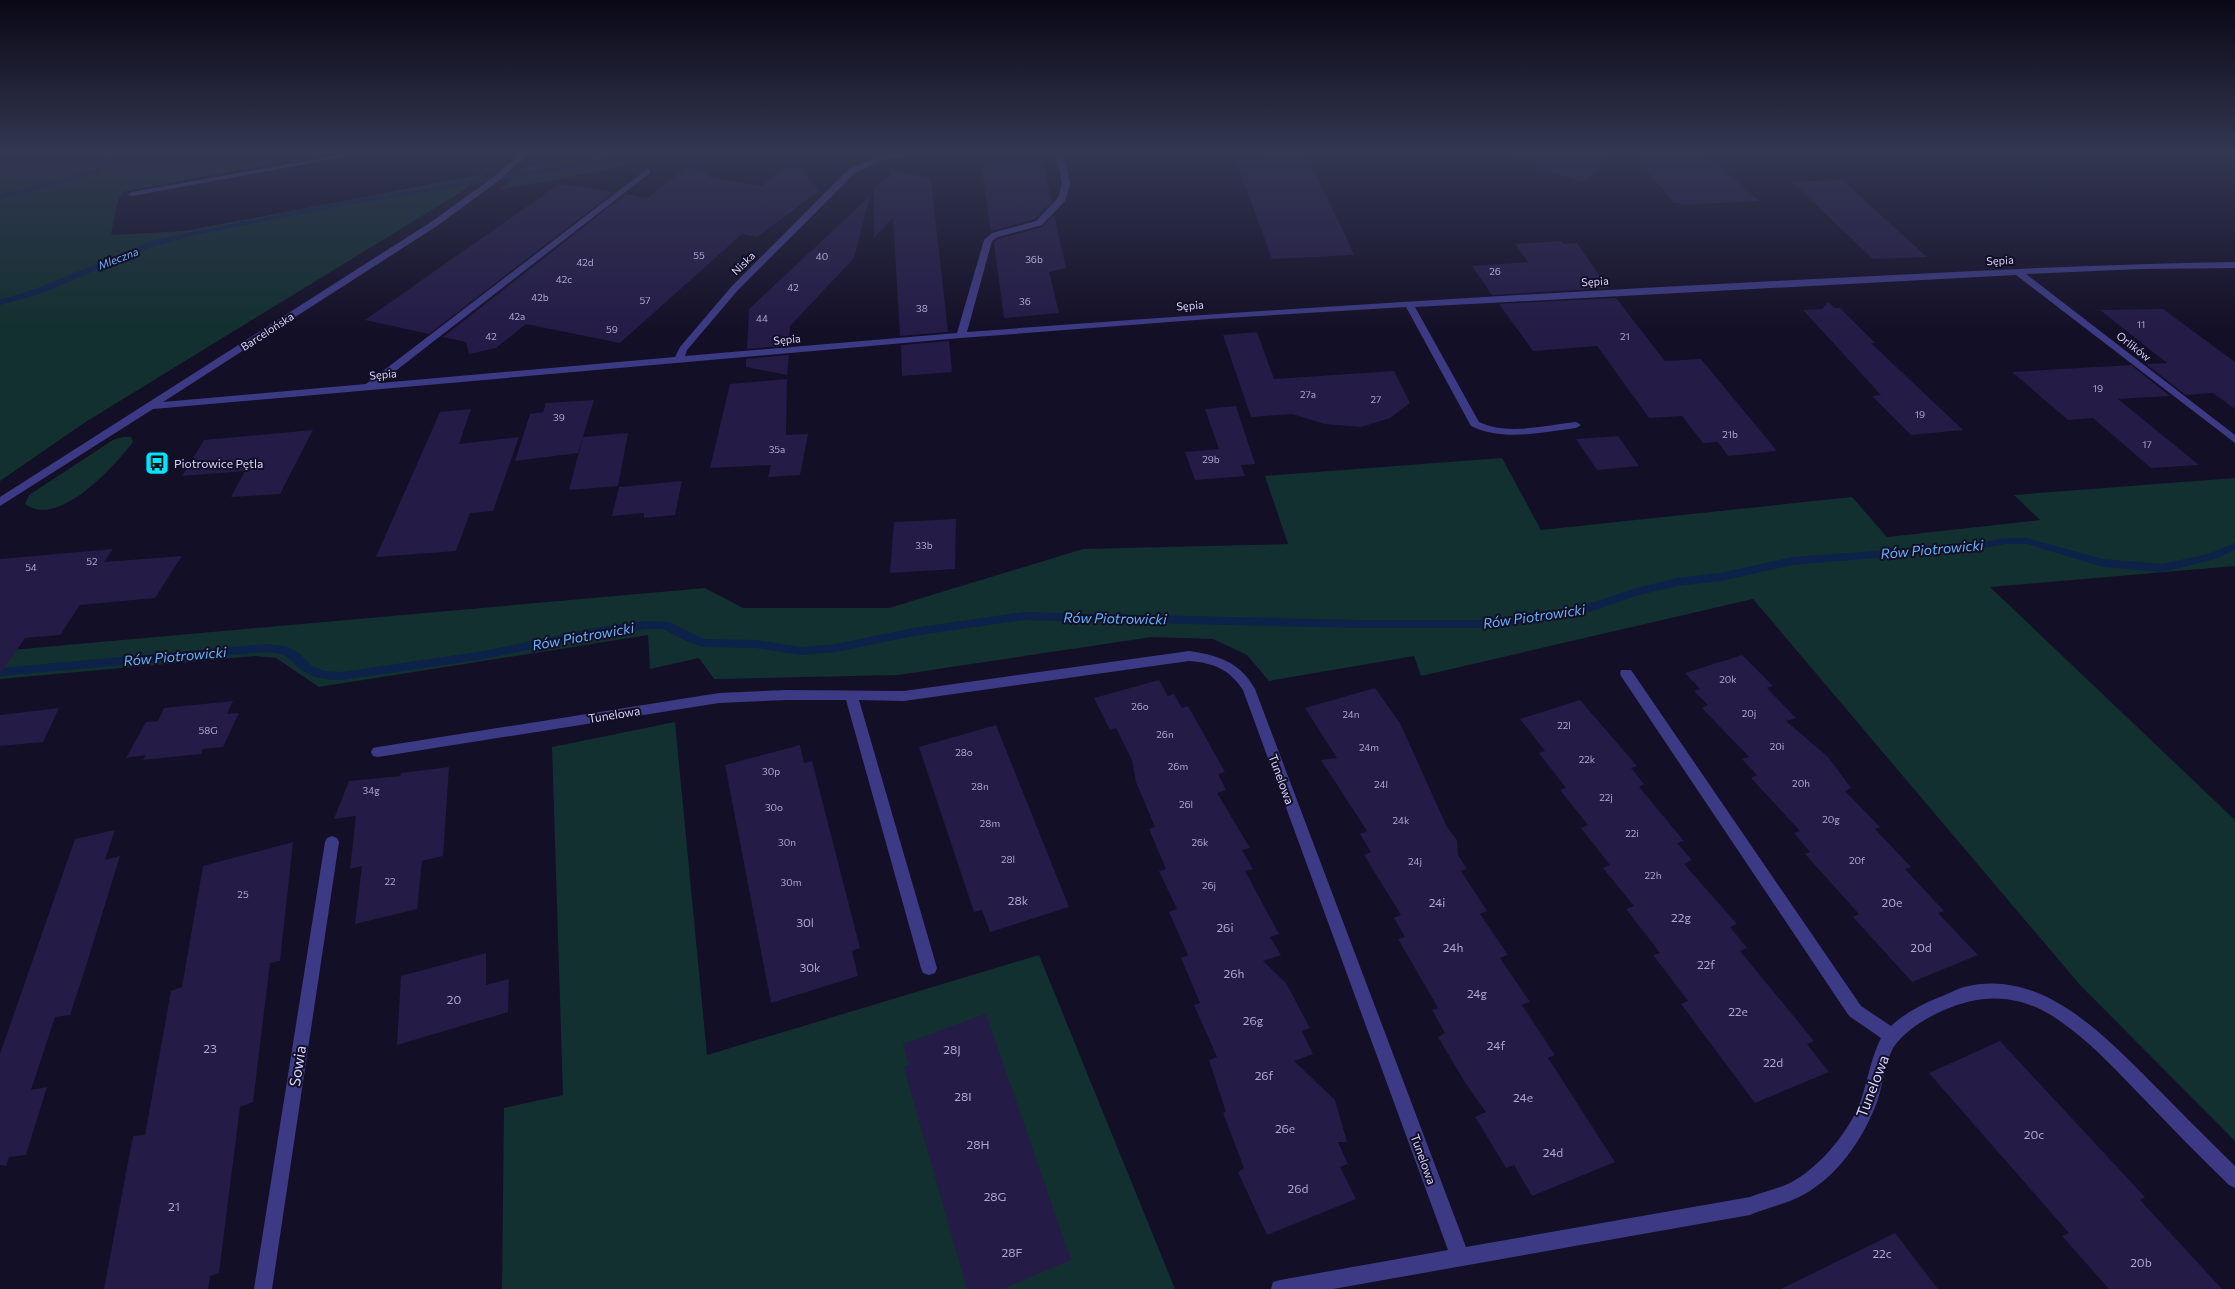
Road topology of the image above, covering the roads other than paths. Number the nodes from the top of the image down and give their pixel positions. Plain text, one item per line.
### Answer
1 (450, 211) edge
2 (595, 211) edge
3 (812, 211) edge
4 (1050, 211) edge
5 (2235, 265) edge
6 (2018, 272) junction
7 (1409, 304) junction
8 (961, 335) junction
9 (678, 361) junction
10 (368, 388) junction
11 (150, 406) junction
12 (1576, 425) dead end
13 (2235, 440) edge
14 (0, 502) edge
15 (1626, 673) dead end
16 (851, 696) junction
17 (378, 752) dead end
18 (332, 842) dead end
19 (929, 968) dead end
20 (1892, 1036) junction
21 (2235, 1180) edge
22 (1460, 1258) junction
23 (263, 1289) edge
24 (1280, 1289) edge

1 - 11 street, Barcelońska
2 - 10 street
3 - 9 street, Niska
4 - 8 street
5 - 6 street, Sępia
6 - 7 street, Sępia
6 - 13 street, Orlików
7 - 8 street, Sępia
7 - 12 street
8 - 9 street, Sępia
9 - 10 street, Sępia
10 - 11 street, Sępia
11 - 14 street, Barcelońska
15 - 20 street
16 - 17 street, Tunelowa
16 - 19 street
16 - 22 street, Tunelowa
18 - 23 street, Sowia
20 - 21 street, Tunelowa
20 - 22 street, Tunelowa
22 - 24 street, Tunelowa

